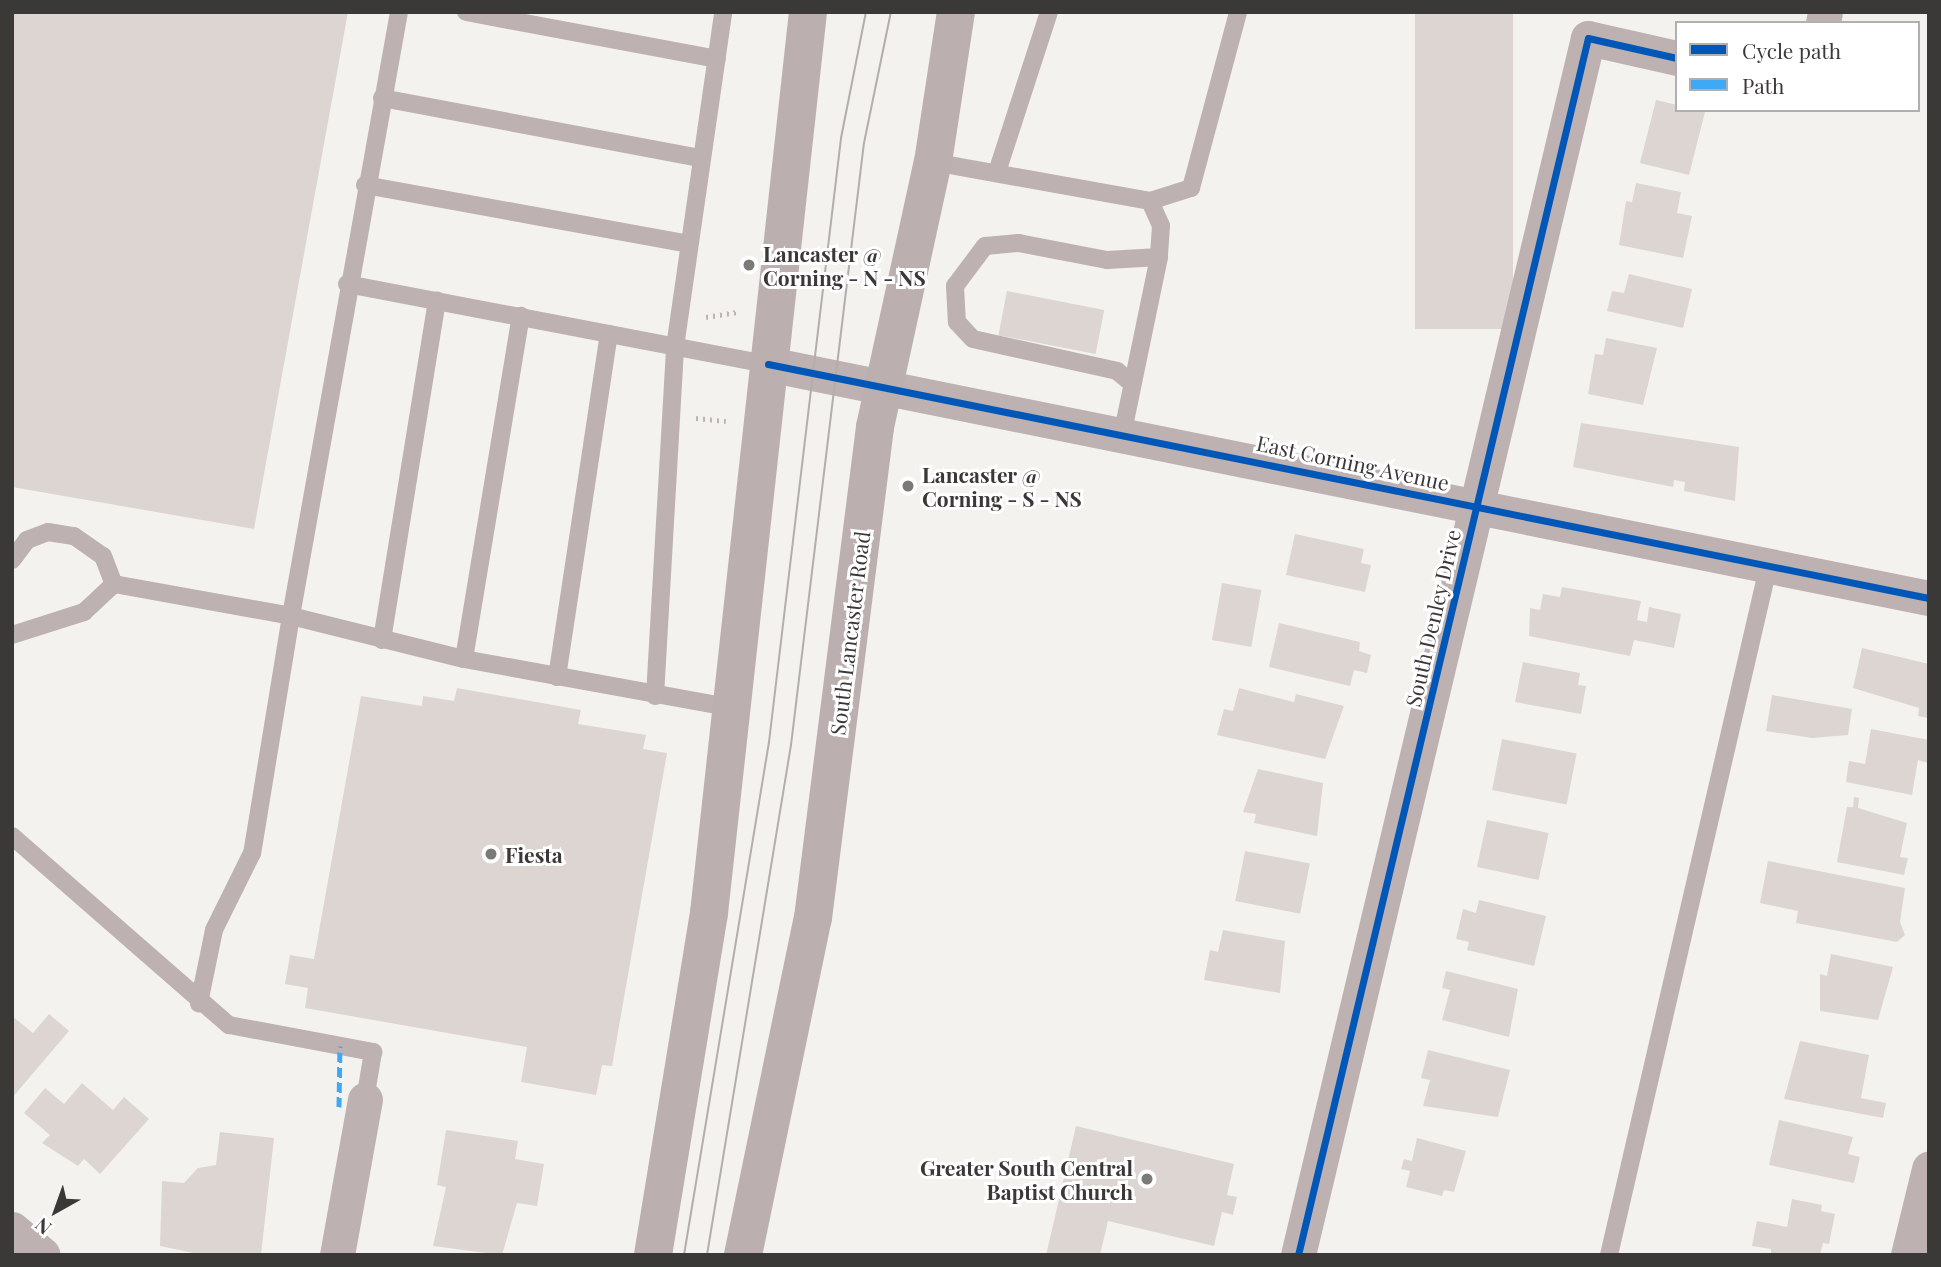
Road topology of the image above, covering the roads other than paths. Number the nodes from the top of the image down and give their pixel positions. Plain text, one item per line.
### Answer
1 (399, 12) edge
2 (466, 12) edge
3 (723, 12) edge
4 (808, 12) edge
5 (956, 12) edge
6 (1049, 12) edge
7 (1238, 12) edge
8 (1675, 58) edge
9 (717, 59) junction
10 (382, 98) junction
11 (700, 158) junction
12 (933, 162) junction
13 (998, 169) junction
14 (365, 184) junction
15 (1150, 201) junction
16 (689, 244) junction
17 (1159, 257) junction
18 (348, 284) junction
19 (437, 300) junction
20 (522, 316) junction
21 (609, 334) junction
22 (675, 347) junction
23 (768, 364) junction
24 (1130, 382) junction
25 (882, 386) junction
26 (1123, 431) junction
27 (1476, 506) junction
28 (12, 560) edge
29 (1768, 568) junction
30 (114, 584) junction
31 (1929, 598) edge
32 (291, 616) junction
33 (12, 635) edge
34 (382, 639) junction
35 (464, 659) junction
36 (556, 677) junction
37 (654, 696) junction
38 (729, 707) junction
39 (12, 836) edge
40 (200, 1003) junction
41 (365, 1100) joint
42 (1929, 1169) edge
43 (12, 1229) edge
44 (747, 1254) edge
45 (43, 1255) edge
46 (337, 1255) edge
47 (653, 1255) edge
48 (1298, 1255) edge
49 (1609, 1255) edge
50 (1909, 1255) edge

1 - 10 lane
2 - 9 lane
3 - 9 lane
4 - 23 main road
5 - 12 main road, South Lancaster Road
6 - 13 lane
7 - 15 lane
8 - 27 street, South Denley Drive
9 - 11 lane
10 - 11 lane
10 - 14 lane
11 - 16 lane
12 - 13 lane
12 - 25 main road, South Lancaster Road
13 - 15 lane
14 - 16 lane
14 - 18 lane
15 - 17 lane
16 - 22 lane
17 - 24 lane
17 - 24 lane
18 - 19 lane
18 - 32 lane
19 - 20 lane
19 - 34 lane
20 - 21 lane
20 - 35 lane
21 - 22 lane
21 - 36 lane
22 - 23 lane
22 - 37 lane
23 - 25 street, East Corning Avenue
23 - 38 main road
24 - 26 lane
25 - 26 street, East Corning Avenue
25 - 44 main road, South Lancaster Road
26 - 27 street, East Corning Avenue
27 - 29 street, East Corning Avenue
27 - 48 street, South Denley Drive
28 - 30 lane
29 - 31 street, East Corning Avenue
29 - 49 lane
30 - 32 lane
30 - 33 lane
32 - 34 lane
32 - 40 lane
34 - 35 lane
35 - 36 lane
36 - 37 lane
37 - 38 lane
38 - 47 main road
39 - 40 lane
40 - 41 lane
41 - 46 street
42 - 50 street
43 - 45 street

